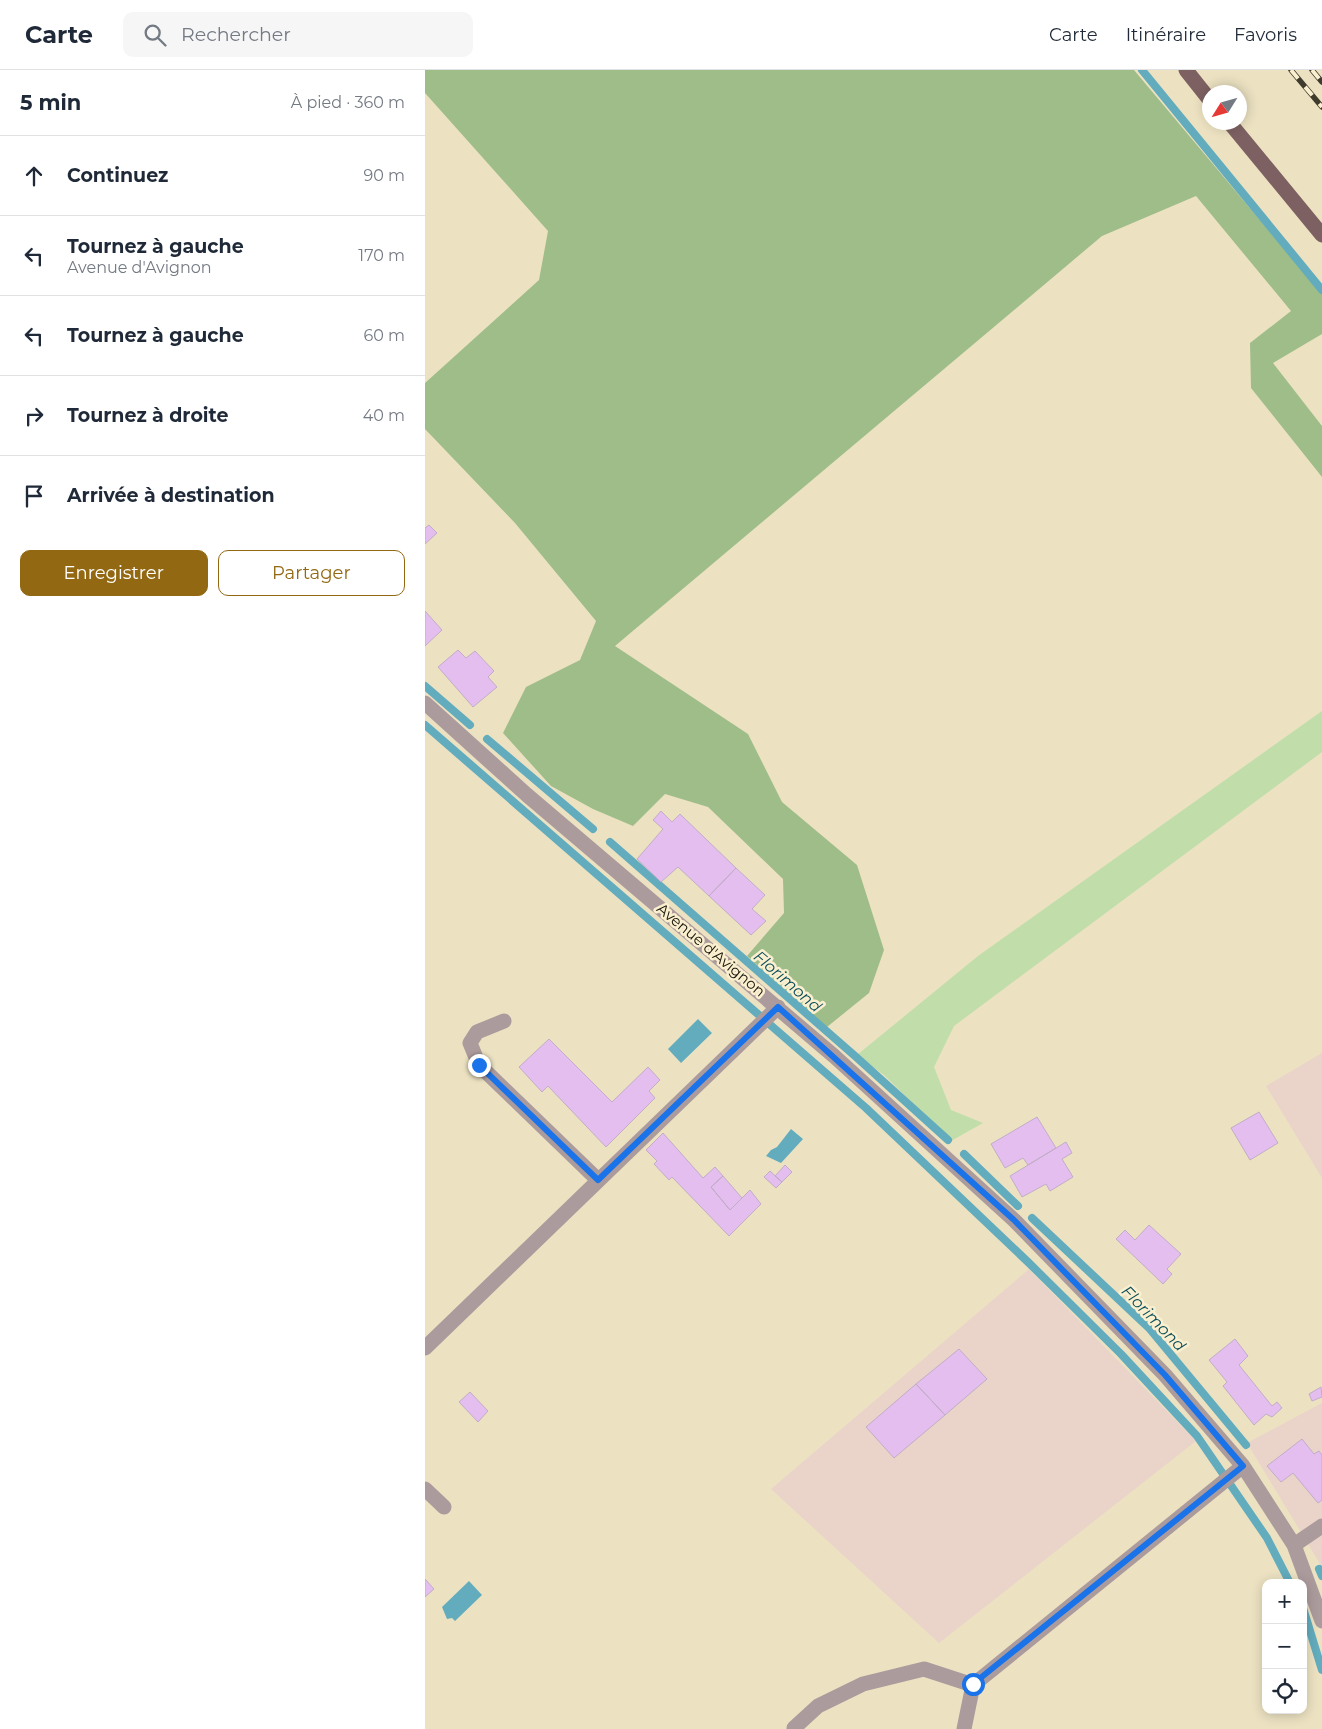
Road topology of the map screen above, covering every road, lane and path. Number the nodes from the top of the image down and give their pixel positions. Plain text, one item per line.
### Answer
1 (1186, 70) edge
2 (1202, 90) edge
3 (1236, 130) edge
4 (1322, 235) edge
5 (425, 704) edge
6 (778, 1007) junction
7 (504, 1021) dead end
8 (598, 1180) junction
9 (425, 1348) edge
10 (1243, 1466) junction
11 (425, 1489) edge
12 (444, 1507) dead end
13 (1322, 1526) edge
14 (1294, 1544) junction
15 (1322, 1621) edge
16 (973, 1684) junction
17 (794, 1728) edge
18 (964, 1729) edge

1 - 2 main road
3 - 4 main road
5 - 6 street, Avenue d'Avignon
6 - 8 street
6 - 10 street, Avenue d'Avignon
7 - 8 street
8 - 9 street
10 - 14 street, Avenue d'Avignon
10 - 16 street
11 - 12 street
13 - 14 street
14 - 15 street, Avenue d'Avignon
16 - 17 street
16 - 18 street

